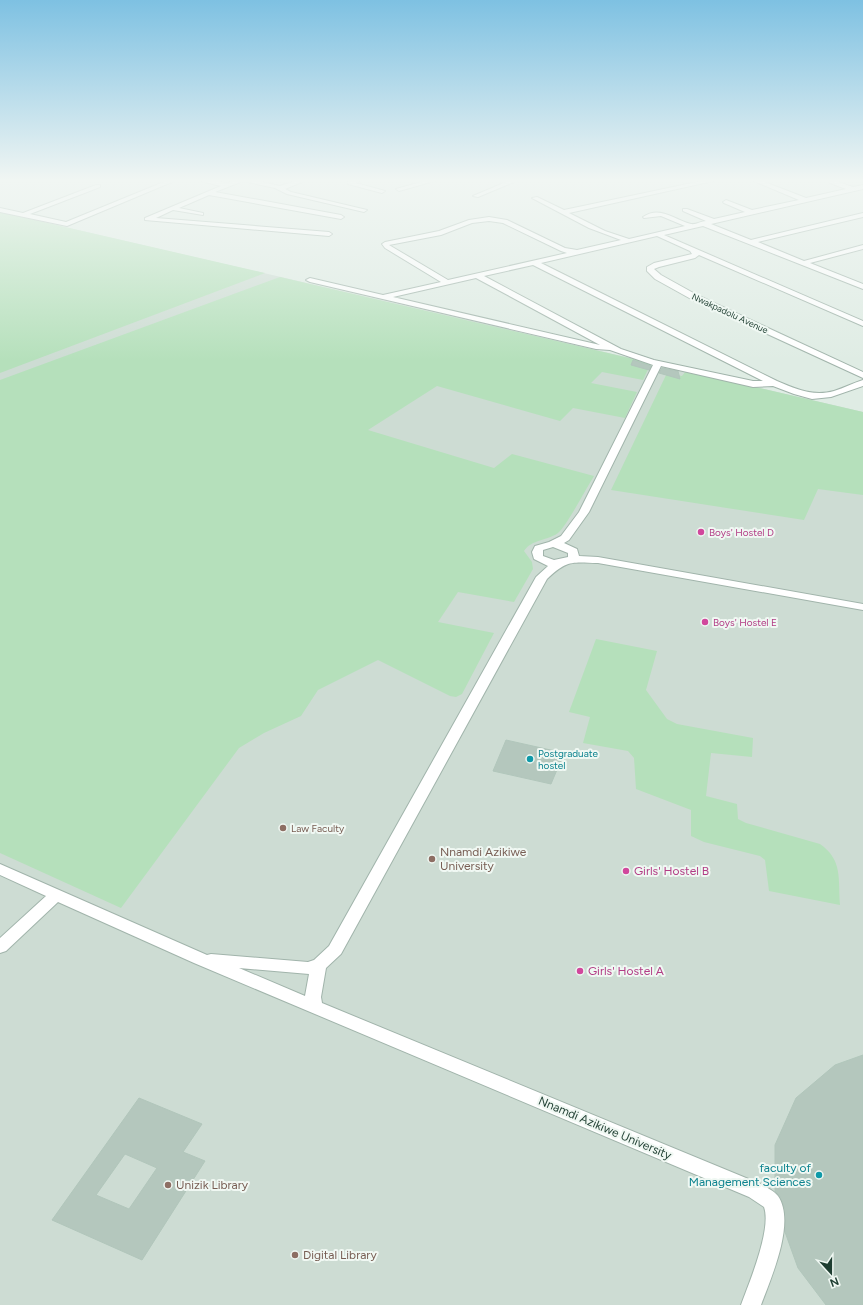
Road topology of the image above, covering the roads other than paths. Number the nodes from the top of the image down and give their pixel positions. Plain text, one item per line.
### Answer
1 (406, 240) edge
2 (543, 240) edge
3 (630, 240) edge
4 (672, 240) edge
5 (746, 240) edge
6 (760, 240) edge
7 (751, 242) junction
8 (692, 248) junction
9 (863, 248) edge
10 (577, 252) junction
11 (533, 262) junction
12 (804, 263) junction
13 (476, 275) junction
14 (310, 280) dead end
15 (447, 282) junction
16 (862, 286) edge
17 (383, 297) junction
18 (863, 324) edge
19 (612, 348) junction
20 (655, 362) junction
21 (863, 375) edge
22 (774, 383) junction
23 (863, 384) edge
24 (569, 549) junction
25 (543, 560) junction
26 (558, 563) junction
27 (542, 577) junction
28 (863, 607) edge
29 (0, 869) edge
30 (56, 895) junction
31 (0, 947) edge
32 (200, 959) junction
33 (319, 965) junction
34 (314, 1007) junction
35 (751, 1305) edge

1 - 15 street
2 - 10 street
3 - 10 street
4 - 8 street
5 - 7 street
6 - 7 street
7 - 12 street
8 - 18 street
8 - 21 street, Nwakpadolu Avenue
9 - 12 street
10 - 11 street
11 - 13 street
11 - 22 street
12 - 16 street
13 - 15 street
13 - 19 street
14 - 17 street
15 - 17 street
17 - 19 street
19 - 20 street
20 - 22 street
20 - 24 street
22 - 23 street
24 - 25 street
24 - 26 street
24 - 28 street
25 - 26 street
25 - 27 street
26 - 27 street
27 - 33 street
29 - 30 street, Nnamdi Azikiwe University
30 - 31 street
30 - 32 street, Nnamdi Azikiwe University
32 - 33 street
32 - 34 street, Nnamdi Azikiwe University
33 - 34 street
34 - 35 street, Nnamdi Azikiwe University

